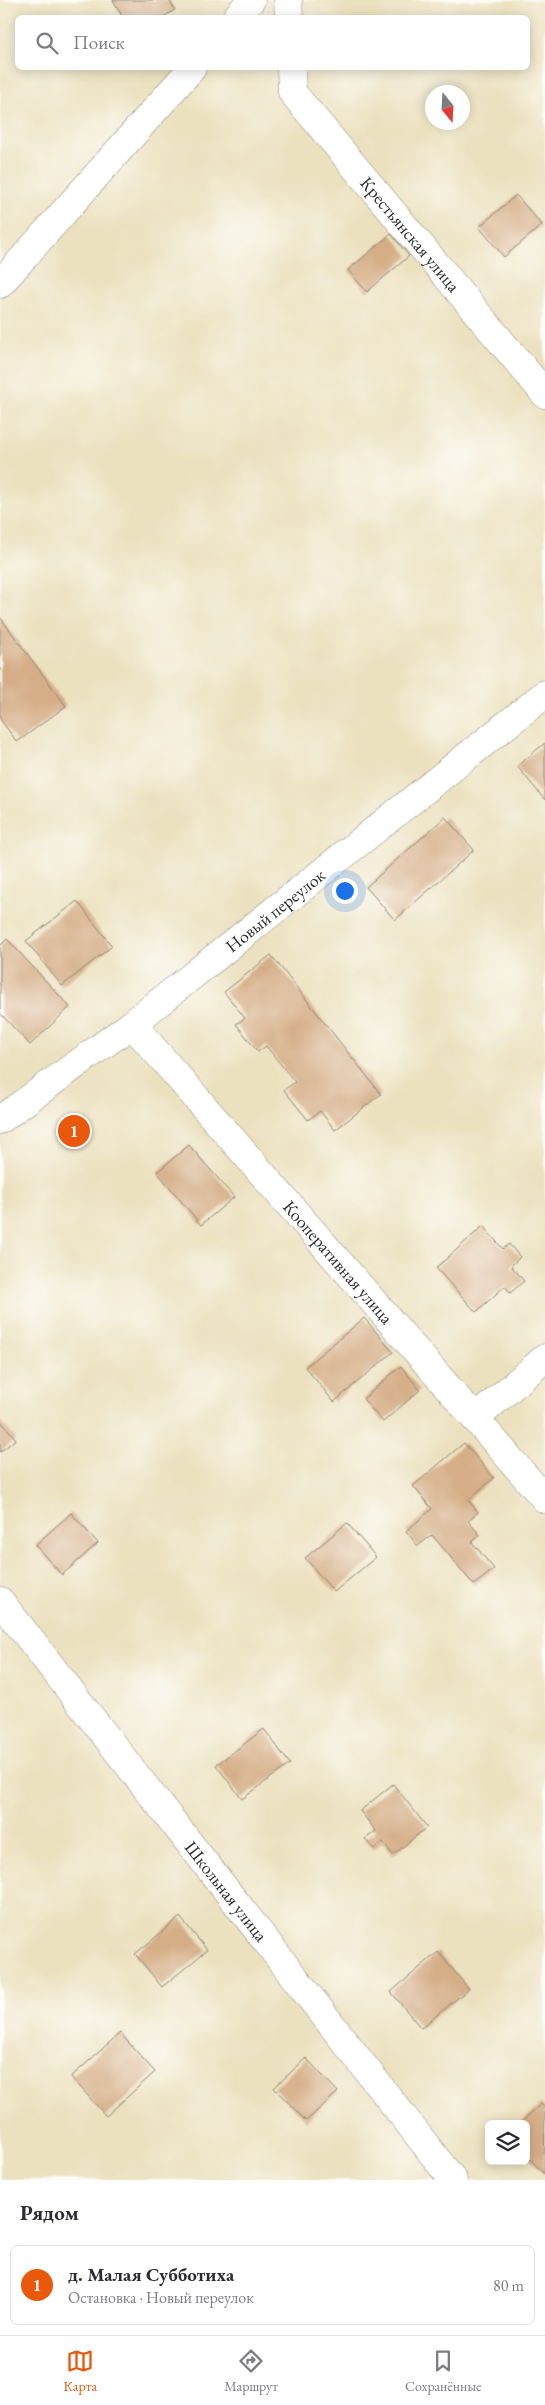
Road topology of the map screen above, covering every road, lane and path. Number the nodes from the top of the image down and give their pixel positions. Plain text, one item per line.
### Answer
1 (251, 0) edge
2 (288, 0) edge
3 (238, 15) edge
4 (289, 15) edge
5 (190, 70) edge
6 (291, 70) edge
7 (0, 284) edge
8 (545, 394) edge
9 (545, 694) edge
10 (132, 1024) junction
11 (0, 1120) edge
12 (545, 1358) edge
13 (476, 1418) junction
14 (545, 1499) edge
15 (0, 1601) edge
16 (453, 2180) edge

1 - 3 street
2 - 4 street
5 - 7 street
6 - 8 street, Крестьянская улица
9 - 10 street, Новый переулок
10 - 11 street, Новый переулок
10 - 13 street, Кооперативная улица
12 - 13 street
13 - 14 street, Кооперативная улица
15 - 16 street, Школьная улица

